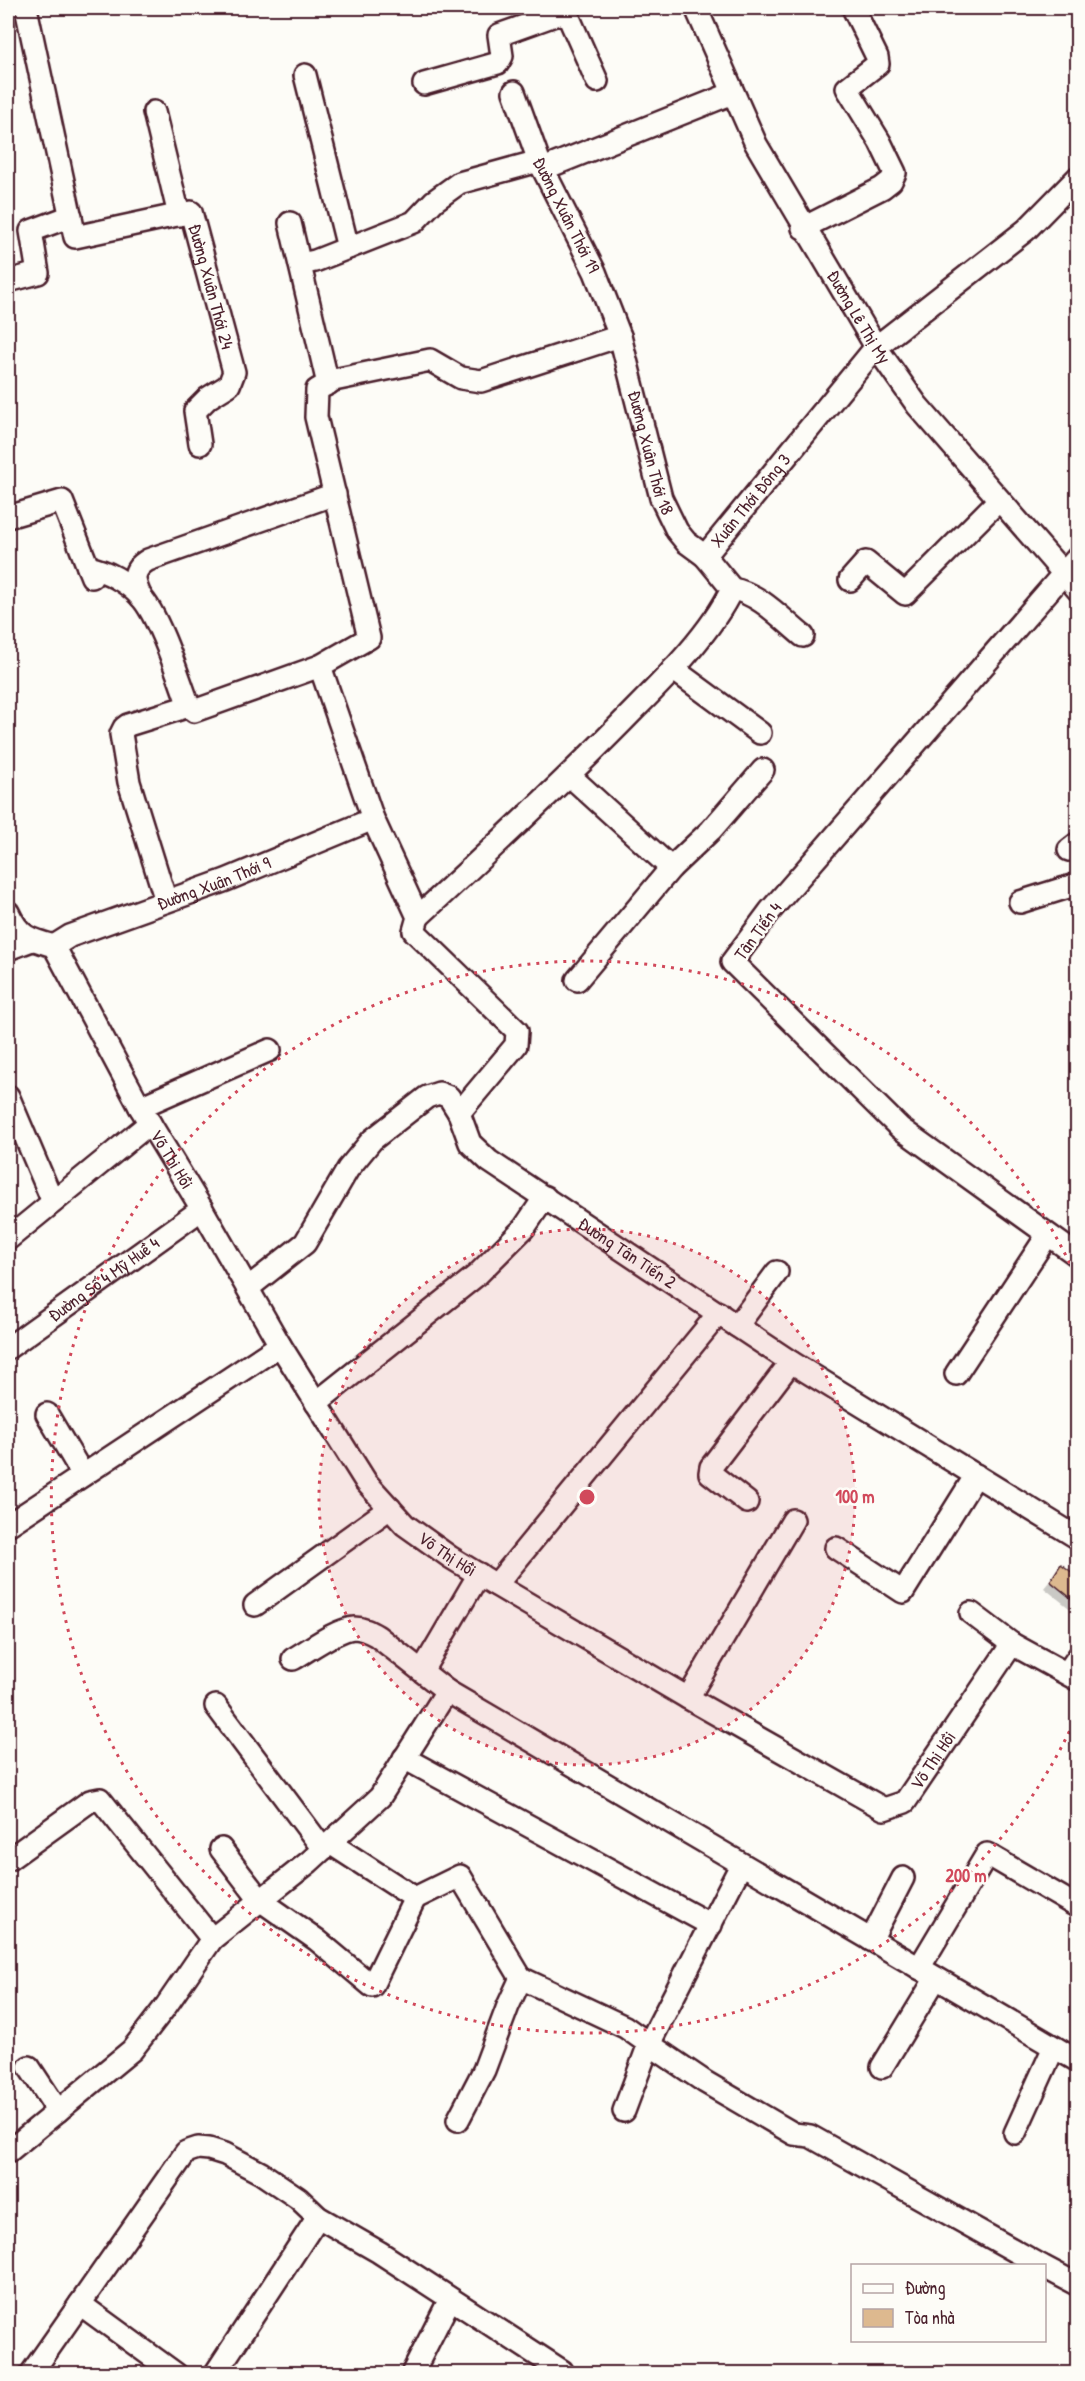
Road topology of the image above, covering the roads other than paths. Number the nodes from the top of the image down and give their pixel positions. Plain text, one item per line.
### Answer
1 (26, 8) edge
2 (696, 8) edge
3 (853, 8) edge
4 (565, 9) edge
5 (305, 75) dead end
6 (597, 81) dead end
7 (424, 84) dead end
8 (514, 92) dead end
9 (733, 93) junction
10 (154, 112) dead end
11 (541, 165) junction
12 (1077, 177) edge
13 (179, 215) junction
14 (71, 216) junction
15 (290, 223) dead end
16 (803, 228) junction
17 (348, 248) junction
18 (300, 264) junction
19 (8, 281) edge
20 (620, 336) junction
21 (876, 347) junction
22 (328, 384) junction
23 (200, 444) dead end
24 (335, 494) junction
25 (999, 500) junction
26 (8, 517) edge
27 (705, 556) junction
28 (1077, 557) edge
29 (1063, 574) junction
30 (850, 580) dead end
31 (732, 589) junction
32 (1077, 590) edge
33 (141, 597) junction
34 (803, 636) dead end
35 (320, 666) junction
36 (673, 669) junction
37 (189, 706) junction
38 (760, 733) dead end
39 (764, 770) dead end
40 (570, 776) junction
41 (373, 819) junction
42 (671, 868) junction
43 (1077, 885) edge
44 (165, 902) junction
45 (1020, 902) dead end
46 (8, 912) edge
47 (418, 917) junction
48 (32, 940) junction
49 (54, 946) junction
50 (8, 949) edge
51 (577, 980) dead end
52 (270, 1050) dead end
53 (8, 1096) edge
54 (459, 1113) junction
55 (145, 1115) junction
56 (545, 1197) junction
57 (53, 1202) junction
58 (202, 1209) junction
59 (1047, 1236) junction
60 (8, 1239) edge
61 (1077, 1256) edge
62 (777, 1272) dead end
63 (248, 1288) junction
64 (719, 1313) junction
65 (737, 1326) junction
66 (280, 1344) junction
67 (8, 1348) edge
68 (791, 1362) junction
69 (956, 1374) dead end
70 (316, 1403) junction
71 (47, 1414) dead end
72 (83, 1474) junction
73 (976, 1475) junction
74 (747, 1502) dead end
75 (390, 1508) junction
76 (793, 1520) dead end
77 (8, 1525) edge
78 (1077, 1538) edge
79 (836, 1548) dead end
80 (488, 1580) junction
81 (255, 1605) dead end
82 (971, 1613) dead end
83 (1012, 1644) junction
84 (293, 1659) dead end
85 (1074, 1670) edge
86 (422, 1671) junction
87 (447, 1691) junction
88 (688, 1698) junction
89 (216, 1706) dead end
90 (404, 1758) junction
91 (327, 1846) junction
92 (221, 1849) dead end
93 (8, 1860) edge
94 (741, 1864) junction
95 (903, 1878) dead end
96 (415, 1898) junction
97 (260, 1900) junction
98 (1077, 1907) edge
99 (711, 1925) junction
100 (213, 1939) junction
101 (871, 1940) junction
102 (927, 1973) junction
103 (521, 1978) junction
104 (649, 2044) junction
105 (1054, 2047) junction
106 (1077, 2061) edge
107 (29, 2067) dead end
108 (882, 2067) dead end
109 (58, 2111) junction
110 (624, 2111) dead end
111 (458, 2120) dead end
112 (1015, 2133) dead end
113 (8, 2152) edge
114 (318, 2217) junction
115 (1039, 2264) edge
116 (1046, 2268) edge
117 (1077, 2285) edge
118 (450, 2299) junction
119 (80, 2304) junction
120 (562, 2371) dead end
121 (31, 2373) edge
122 (176, 2373) edge
123 (215, 2373) edge
124 (412, 2373) edge

1 - 14 street, Đường Xuân Thới 24
2 - 9 street, Đường Lê Thị My
3 - 16 street
4 - 6 street
4 - 7 street
5 - 17 street
8 - 11 street, Đường Xuân Thới 19
9 - 11 street
9 - 16 street, Đường Lê Thị My
10 - 13 street
11 - 17 street
11 - 20 street, Đường Xuân Thới 19
12 - 21 street, Xuân Thới Đông 3
13 - 14 street, Đường Xuân Thới 24
13 - 23 street, Đường Xuân Thới 24
14 - 19 street
15 - 18 street
16 - 21 street, Đường Lê Thị My
17 - 18 street
18 - 22 street
20 - 22 street
20 - 27 street, Đường Xuân Thới 18
21 - 25 street, Đường Lê Thị My
21 - 27 street, Xuân Thới Đông 3
22 - 24 street
24 - 33 street
24 - 35 street
25 - 29 street, Đường Lê Thị My
25 - 30 street
26 - 33 street
27 - 31 street, Xuân Thới Đông 3
28 - 29 street, Tân Tiến 4
29 - 32 street, Đường Lê Thị My
29 - 59 street, Tân Tiến 4
31 - 34 street
31 - 36 street
33 - 37 street
35 - 37 street
35 - 41 street
36 - 38 street
36 - 40 street
37 - 44 street
39 - 42 street
40 - 42 street
40 - 47 street
41 - 44 street, Đường Xuân Thới 9
41 - 47 street
42 - 51 street
43 - 45 street
44 - 49 street, Đường Xuân Thới 9
46 - 48 street
47 - 54 street
48 - 49 street
48 - 50 street
49 - 55 street, Võ Thị Hồi
52 - 55 street
53 - 57 street
54 - 56 street, Đường Tân Tiến 2
54 - 63 street, Đường Tân Tiến 2
55 - 57 street
55 - 58 street, Võ Thị Hồi
56 - 64 street, Đường Tân Tiến 2
56 - 70 street
57 - 60 street
58 - 63 street, Võ Thị Hồi
58 - 67 street, Đường Số 4 Mỹ Huề 4
59 - 61 street, Tân Tiến 4
59 - 69 street
62 - 65 street
63 - 66 street, Võ Thị Hồi
64 - 65 street, Đường Tân Tiến 2
64 - 80 street
65 - 68 street, Đường Tân Tiến 2
66 - 70 street, Võ Thị Hồi
66 - 72 street
68 - 73 street, Đường Tân Tiến 2
68 - 74 street
70 - 75 street, Võ Thị Hồi
71 - 72 street
72 - 77 street
73 - 78 street, Đường Tân Tiến 2
73 - 79 street
75 - 80 street, Võ Thị Hồi
75 - 81 street
76 - 88 street
80 - 86 street
80 - 88 street, Võ Thị Hồi
82 - 83 street
83 - 85 street
83 - 88 street, Võ Thị Hồi
84 - 86 street
86 - 87 street
87 - 90 street
87 - 94 street
89 - 91 street
90 - 91 street
90 - 99 street
91 - 96 street
91 - 97 street
92 - 97 street
93 - 100 street
94 - 99 street
94 - 101 street
95 - 101 street
96 - 97 street
96 - 103 street
97 - 100 street
98 - 102 street
99 - 104 street
100 - 109 street
101 - 102 street
102 - 105 street
102 - 108 street
103 - 104 street
103 - 111 street
104 - 110 street
104 - 115 street
105 - 106 street
105 - 112 street
107 - 109 street
109 - 113 street
114 - 118 street
114 - 119 street
114 - 123 street
116 - 117 street
118 - 120 street
118 - 124 street
119 - 121 street
119 - 122 street

